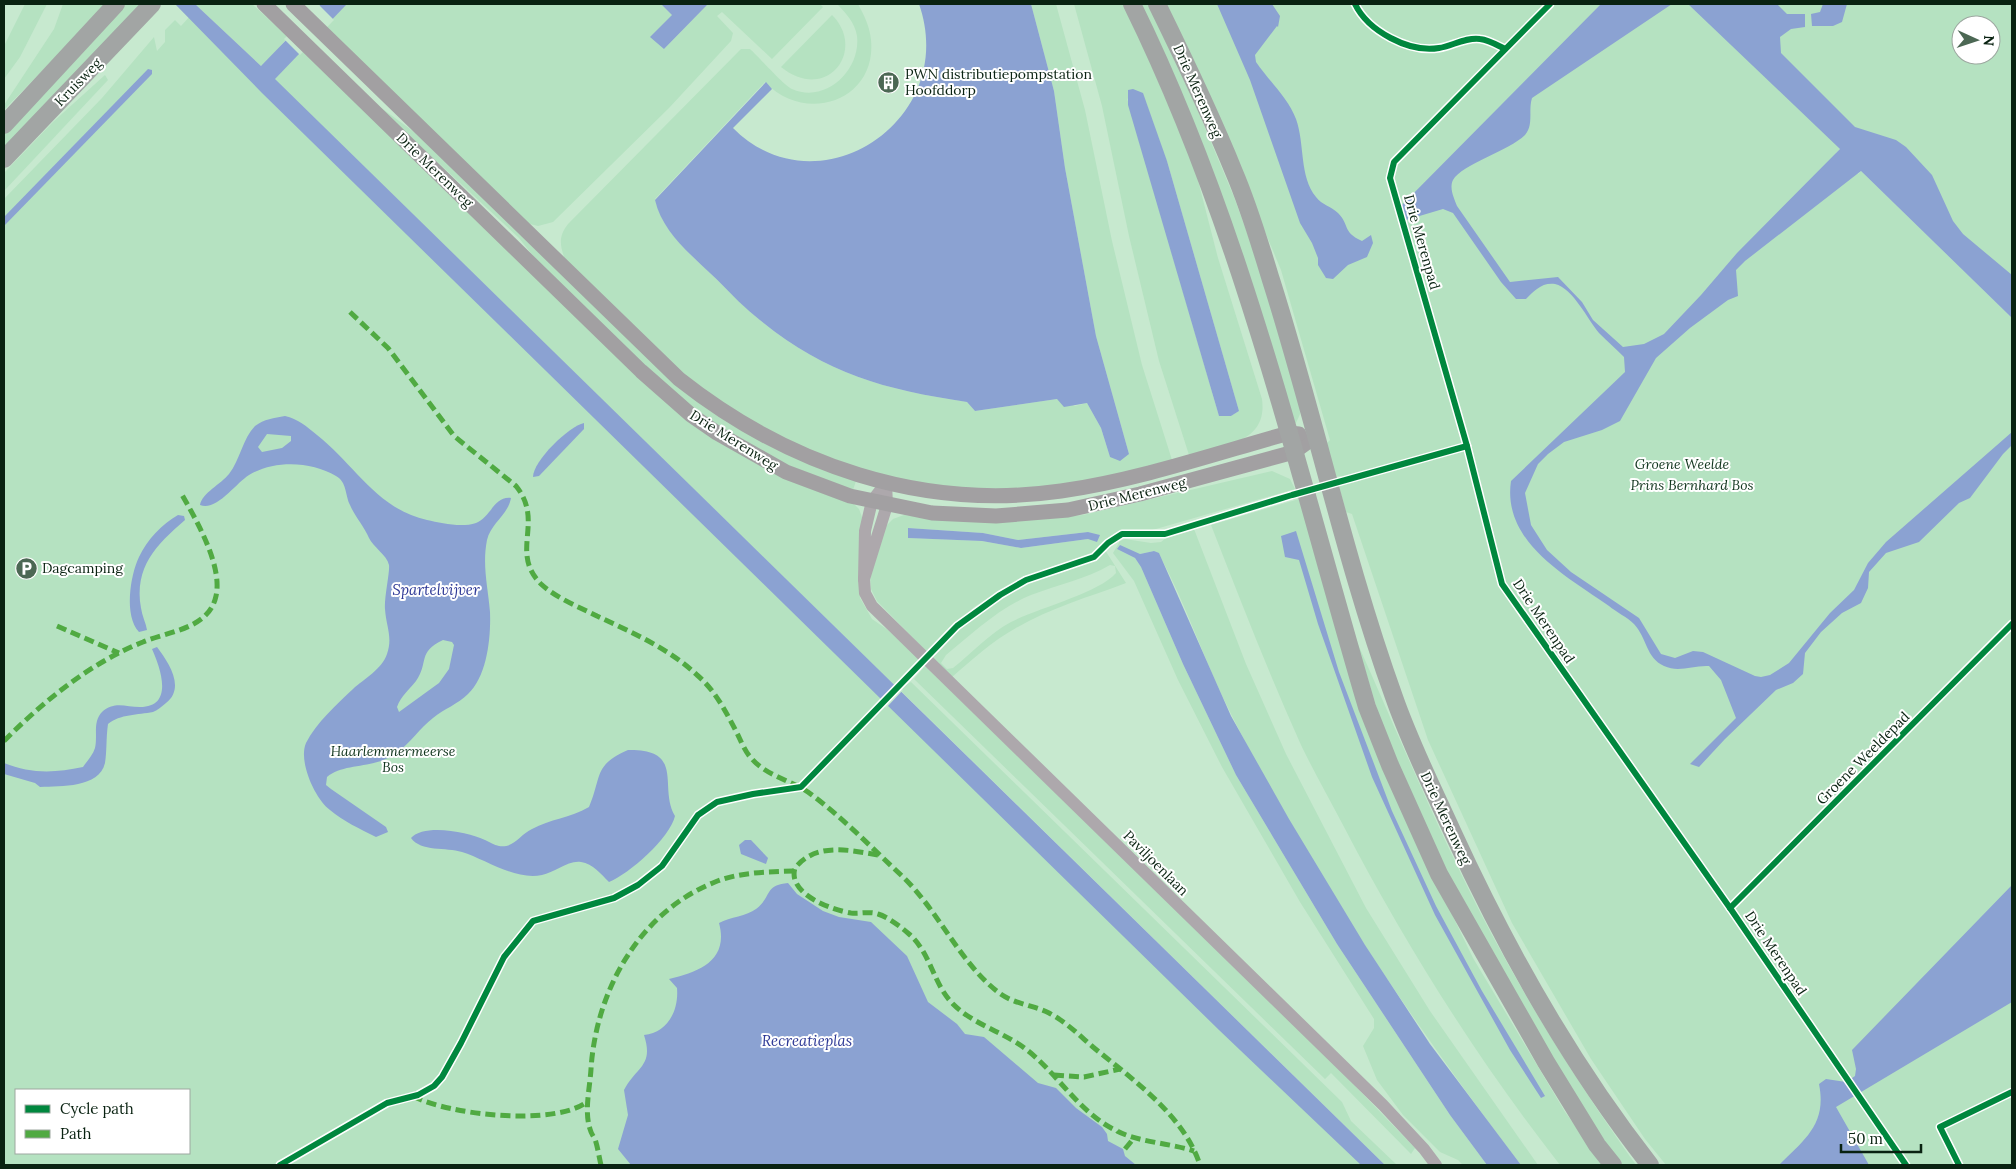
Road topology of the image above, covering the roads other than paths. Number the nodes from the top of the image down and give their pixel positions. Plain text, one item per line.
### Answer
1 (116, 4) edge
2 (151, 4) edge
3 (264, 4) edge
4 (1132, 4) edge
5 (1157, 4) edge
6 (298, 8) edge
7 (4, 125) edge
8 (4, 160) edge
9 (1289, 433) junction
10 (1316, 436) junction
11 (1294, 452) junction
12 (886, 483) junction
13 (879, 503) junction
14 (1436, 1165) edge
15 (1613, 1165) edge
16 (1650, 1165) edge

1 - 7 highway, Kruisweg
2 - 8 highway, Kruisweg
3 - 13 main road, Drie Merenweg
4 - 9 highway, Drie Merenweg
5 - 10 highway, Drie Merenweg
6 - 12 main road, Drie Merenweg
9 - 10 main road, Drie Merenweg
9 - 11 highway, Drie Merenweg
9 - 12 main road, Drie Merenweg
10 - 11 main road, Drie Merenweg
10 - 16 highway, Drie Merenweg
11 - 13 main road, Drie Merenweg
11 - 15 highway, Drie Merenweg
12 - 13 street, Paviljoenlaan
13 - 14 street, Paviljoenlaan

